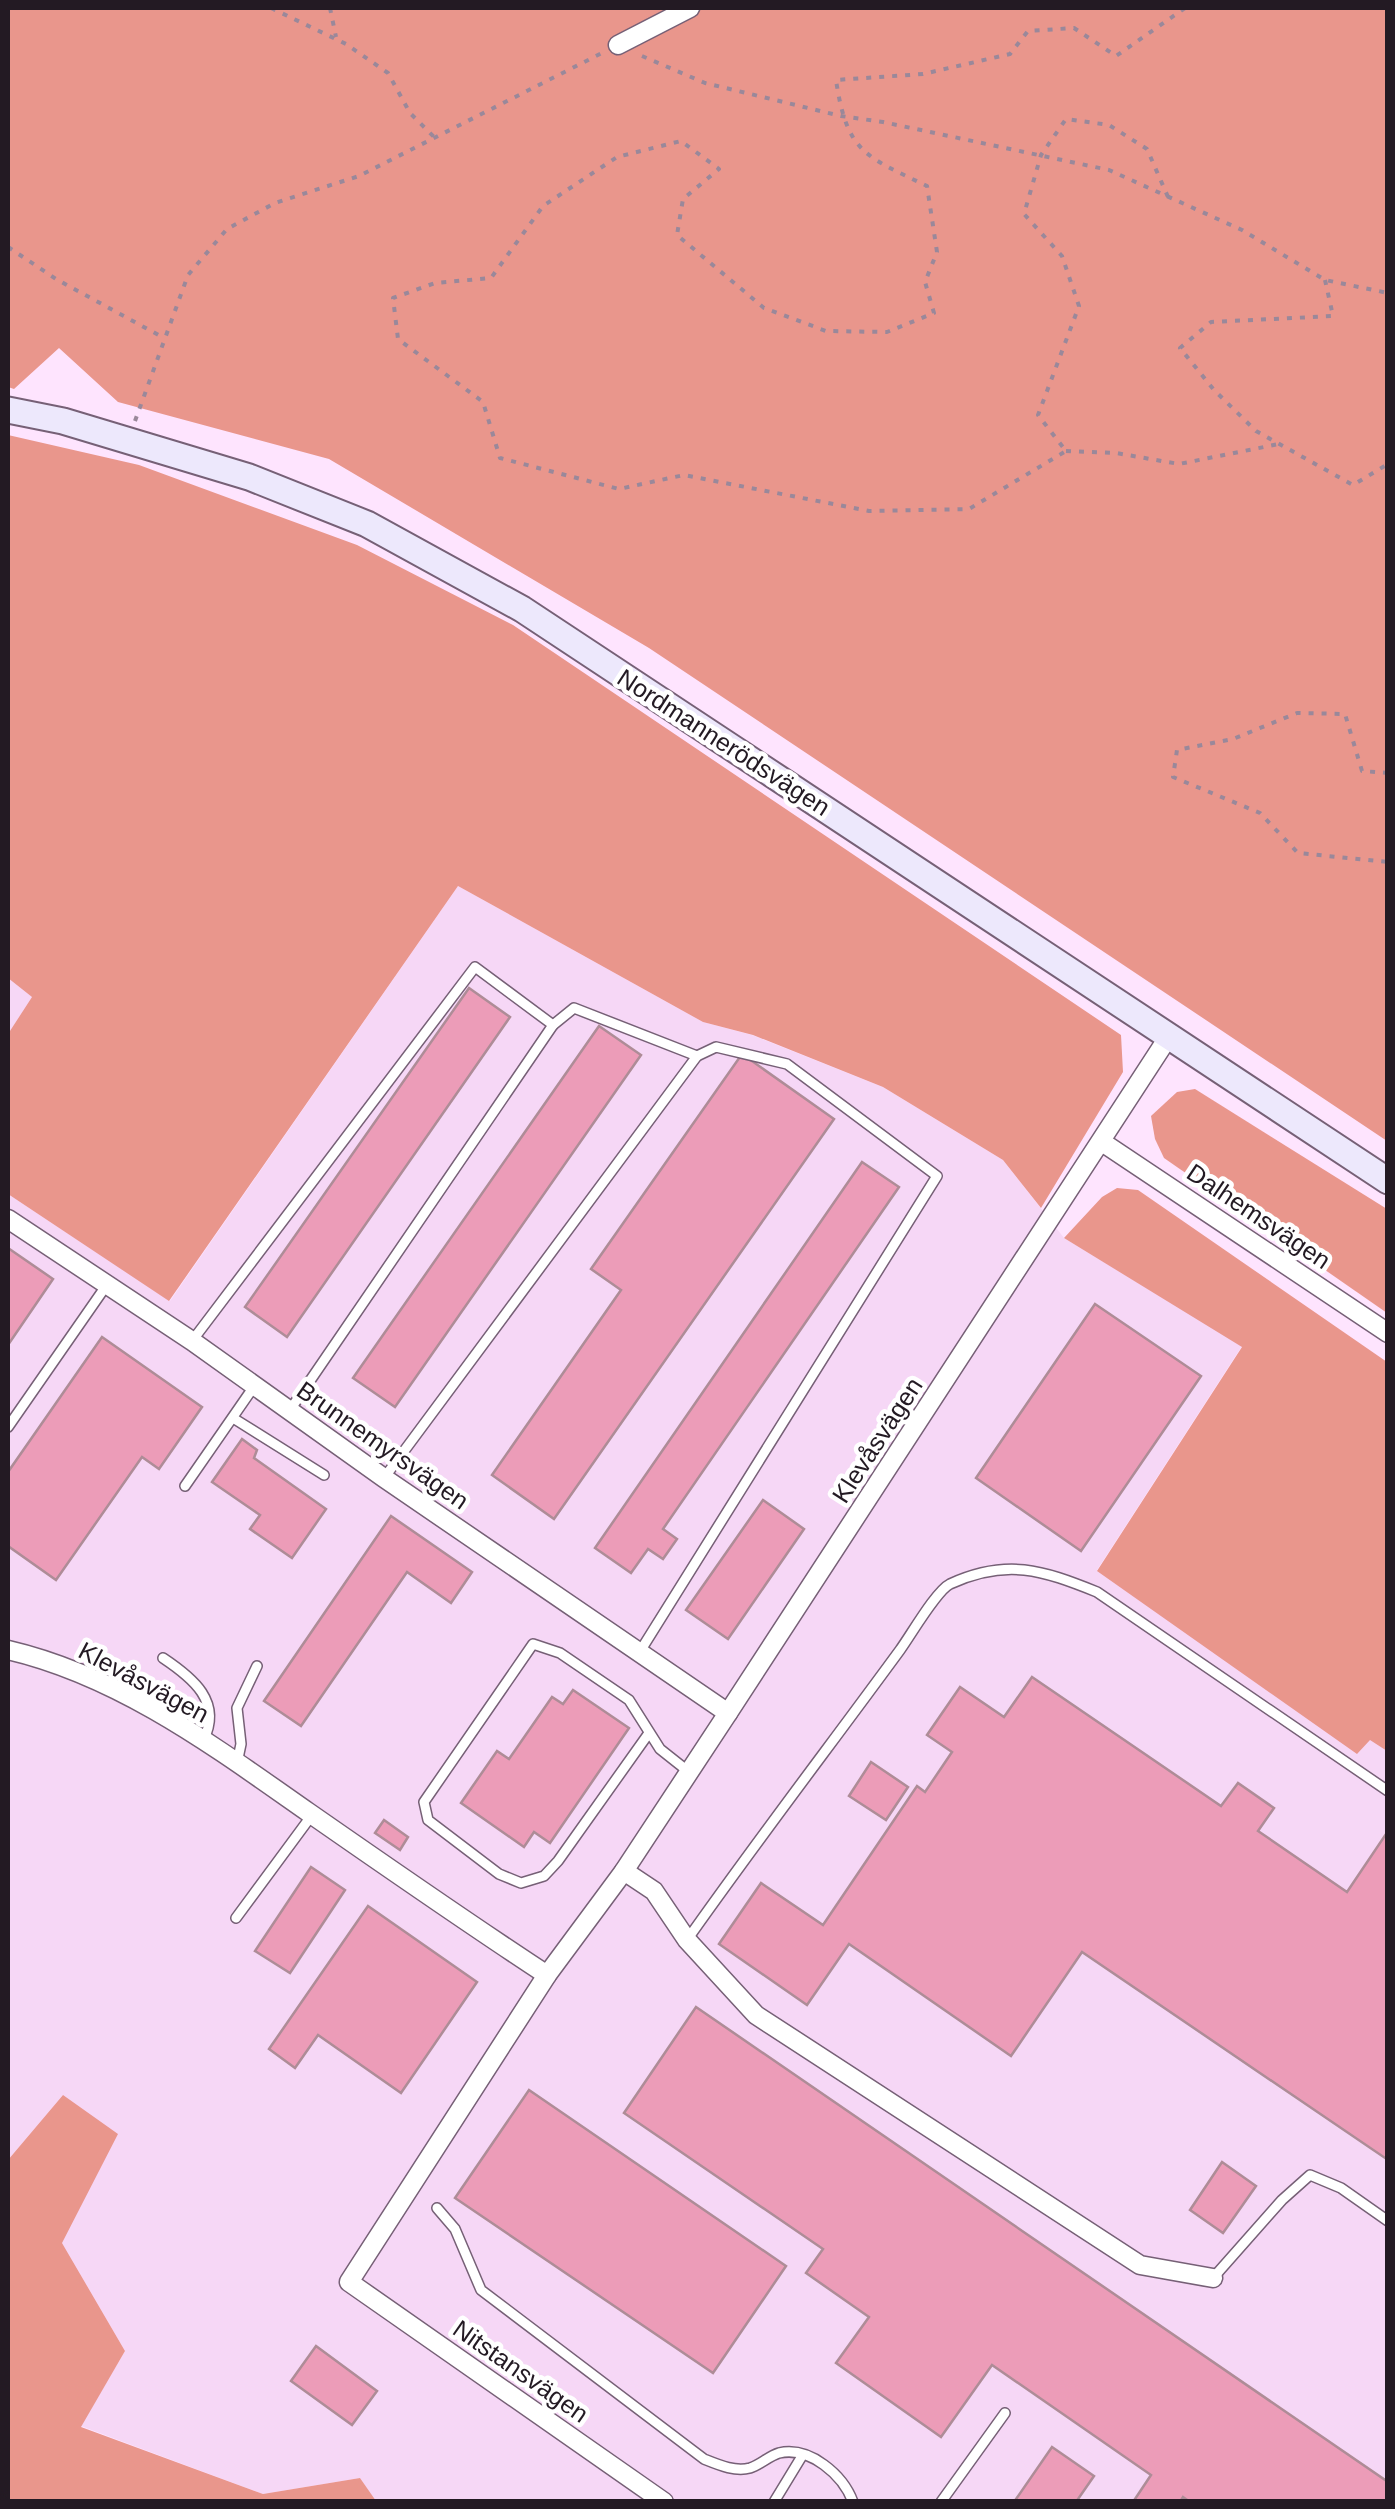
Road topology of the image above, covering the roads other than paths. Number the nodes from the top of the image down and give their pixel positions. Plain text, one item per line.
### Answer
1 (690, 8) edge
2 (618, 45) road end
3 (8, 410) edge
4 (553, 1025) junction
5 (1169, 1036) junction
6 (696, 1056) junction
7 (1102, 1142) junction
8 (1388, 1181) edge
9 (8, 1219) edge
10 (106, 1286) junction
11 (1388, 1332) edge
12 (192, 1341) junction
13 (254, 1385) junction
14 (290, 1410) junction
15 (234, 1418) junction
16 (8, 1426) edge
17 (324, 1476) dead end
18 (384, 1478) junction
19 (185, 1486) dead end
20 (8, 1650) edge
21 (638, 1653) junction
22 (163, 1658) dead end
23 (257, 1666) dead end
24 (728, 1714) junction
25 (649, 1733) junction
26 (203, 1741) junction
27 (237, 1762) junction
28 (689, 1772) junction
29 (1388, 1792) edge
30 (312, 1814) junction
31 (624, 1870) junction
32 (236, 1918) dead end
33 (687, 1940) junction
34 (547, 1975) junction
35 (438, 2208) dead end
36 (1388, 2221) edge
37 (1213, 2278) joint
38 (349, 2282) joint
39 (1005, 2414) dead end
40 (802, 2456) junction
41 (664, 2502) edge
42 (774, 2502) edge
43 (853, 2502) edge
44 (941, 2502) edge

1 - 2 street
3 - 5 main road, Nordmannerödsvägen
4 - 6 lane
4 - 12 lane
4 - 14 lane
5 - 7 street, Klevåsvägen
5 - 8 main road, Nordmannerödsvägen
6 - 18 lane
6 - 21 lane
7 - 11 street, Dalhemsvägen
7 - 24 street, Klevåsvägen
9 - 10 street, Brunnemyrsvägen
10 - 12 street, Brunnemyrsvägen
10 - 16 lane
12 - 13 street, Brunnemyrsvägen
13 - 14 street, Brunnemyrsvägen
13 - 15 lane
14 - 18 street, Brunnemyrsvägen
15 - 17 lane
15 - 19 lane
18 - 21 street, Brunnemyrsvägen
20 - 26 street, Klevåsvägen
21 - 24 street, Brunnemyrsvägen
22 - 26 lane
23 - 27 lane
24 - 28 street, Klevåsvägen
25 - 25 lane
25 - 28 lane
26 - 27 street, Klevåsvägen
27 - 30 street, Klevåsvägen
28 - 31 street, Klevåsvägen
29 - 33 lane
30 - 32 lane
30 - 34 street, Klevåsvägen
31 - 33 street
31 - 34 street, Klevåsvägen
33 - 37 street
34 - 38 street, Klevåsvägen
35 - 40 lane
36 - 37 lane
38 - 41 street, Nitstansvägen
39 - 44 lane
40 - 42 lane
40 - 43 lane

